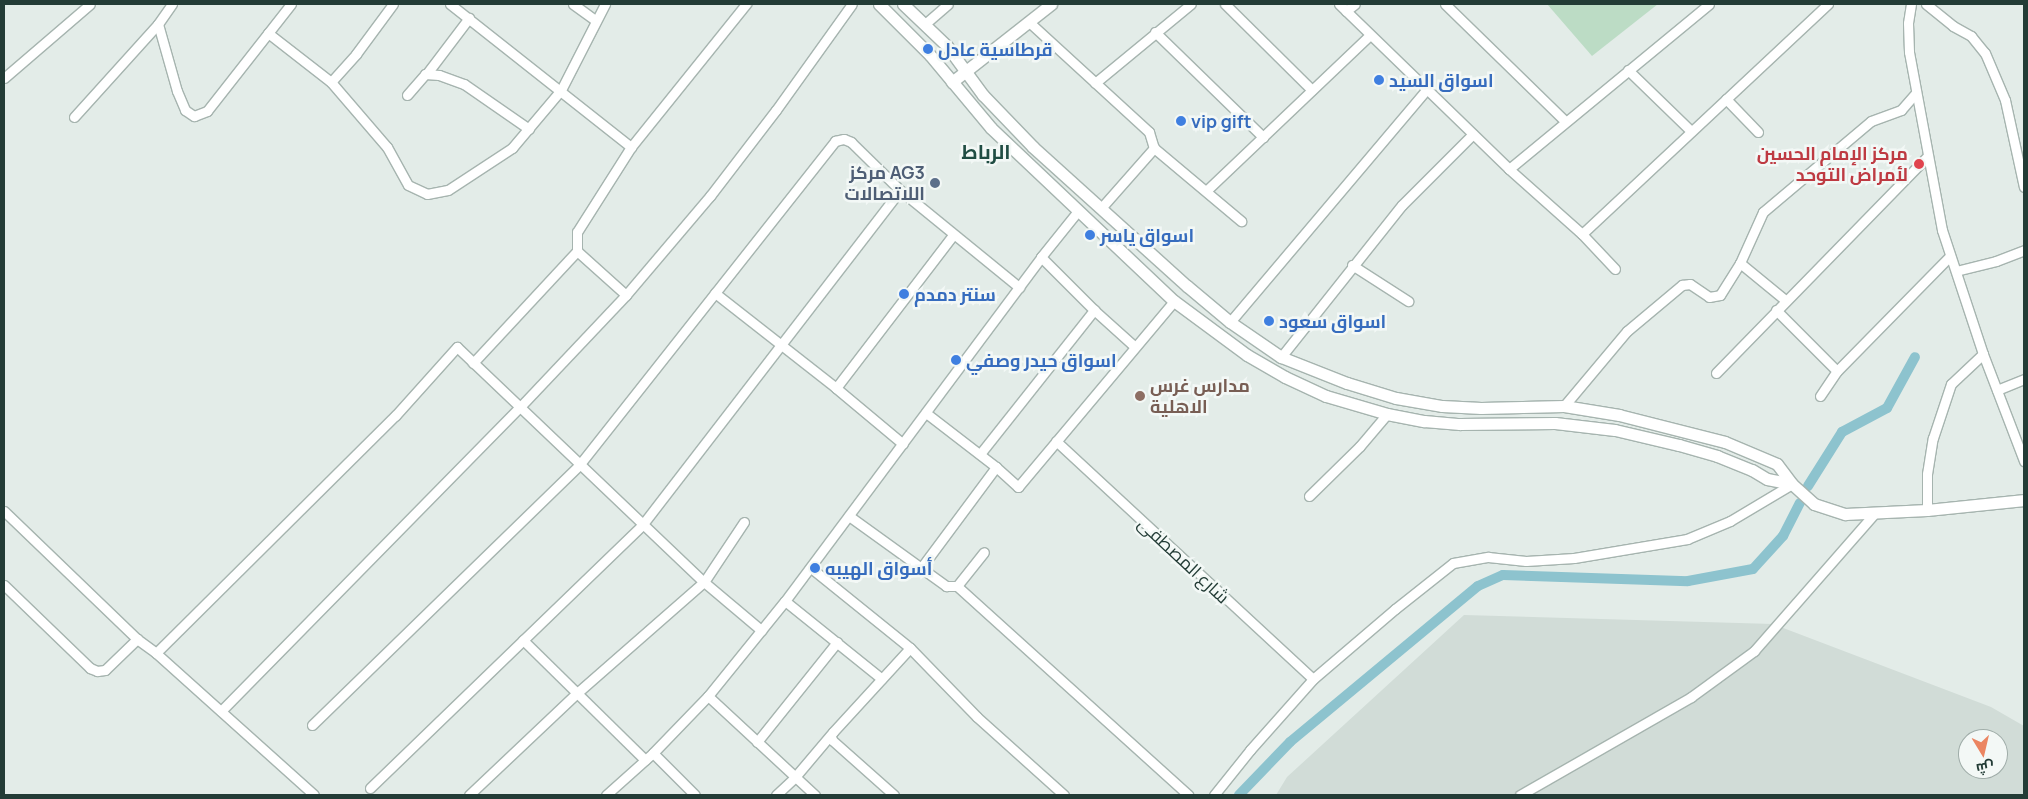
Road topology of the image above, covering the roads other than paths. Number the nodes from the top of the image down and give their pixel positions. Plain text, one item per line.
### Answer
1 (90, 4) edge
2 (172, 4) edge
3 (292, 4) edge
4 (393, 4) edge
5 (450, 4) edge
6 (573, 4) edge
7 (605, 4) edge
8 (746, 4) edge
9 (852, 4) edge
10 (879, 4) edge
11 (903, 4) edge
12 (948, 4) edge
13 (1051, 4) edge
14 (1190, 4) edge
15 (1225, 4) edge
16 (1339, 4) edge
17 (1355, 4) edge
18 (1445, 4) edge
19 (1709, 4) edge
20 (1828, 4) edge
21 (1911, 4) edge
22 (1926, 4) edge
23 (1346, 11) junction
24 (469, 18) junction
25 (596, 20) junction
26 (1030, 22) junction
27 (158, 24) junction
28 (925, 24) junction
29 (1155, 32) junction
30 (268, 34) junction
31 (1370, 35) junction
32 (1628, 70) junction
33 (966, 71) junction
34 (428, 72) junction
35 (4, 78) edge
36 (331, 82) junction
37 (952, 82) junction
38 (1096, 83) junction
39 (1427, 89) junction
40 (560, 90) junction
41 (1312, 90) junction
42 (1916, 93) junction
43 (407, 95) dead end
44 (1726, 99) junction
45 (74, 117) dead end
46 (1565, 121) junction
47 (528, 129) junction
48 (1691, 131) junction
49 (1758, 132) dead end
50 (1473, 134) junction
51 (1263, 137) junction
52 (631, 147) junction
53 (1154, 148) junction
54 (1928, 156) junction
55 (1509, 169) junction
56 (2022, 170) edge
57 (2024, 187) edge
58 (900, 190) junction
59 (1206, 191) junction
60 (1090, 197) junction
61 (1102, 207) junction
62 (1078, 211) junction
63 (1241, 221) dead end
64 (1582, 234) junction
65 (953, 235) junction
66 (2024, 250) edge
67 (578, 251) junction
68 (1950, 256) junction
69 (1041, 257) junction
70 (1740, 264) junction
71 (1352, 265) junction
72 (1615, 269) dead end
73 (1956, 271) junction
74 (1019, 287) junction
75 (715, 293) junction
76 (626, 295) junction
77 (1174, 300) junction
78 (1785, 300) junction
79 (1408, 301) dead end
80 (1094, 310) junction
81 (1776, 310) junction
82 (1230, 322) junction
83 (782, 345) junction
84 (1134, 346) junction
85 (1983, 354) junction
86 (1281, 357) junction
87 (474, 363) junction
88 (1837, 371) junction
89 (1716, 373) dead end
90 (1331, 377) junction
91 (2024, 379) edge
92 (836, 388) junction
93 (1997, 390) junction
94 (1322, 394) junction
95 (1820, 396) dead end
96 (1564, 406) junction
97 (520, 407) junction
98 (926, 413) junction
99 (1387, 414) junction
100 (1619, 415) junction
101 (1615, 430) junction
102 (1056, 441) junction
103 (903, 444) junction
104 (980, 454) junction
105 (2024, 461) edge
106 (580, 464) junction
107 (996, 467) junction
108 (1792, 484) junction
109 (1310, 496) dead end
110 (2024, 500) edge
111 (1927, 510) junction
112 (4, 511) edge
113 (1874, 514) junction
114 (849, 516) junction
115 (744, 522) dead end
116 (643, 524) junction
117 (984, 552) dead end
118 (811, 568) junction
119 (921, 568) junction
120 (704, 582) junction
121 (4, 585) edge
122 (957, 586) junction
123 (785, 601) junction
124 (761, 630) junction
125 (137, 639) junction
126 (523, 640) junction
127 (837, 642) junction
128 (910, 648) junction
129 (156, 654) junction
130 (882, 679) junction
131 (1313, 679) junction
132 (577, 693) junction
133 (708, 696) junction
134 (221, 711) junction
135 (312, 725) dead end
136 (831, 736) junction
137 (757, 742) junction
138 (653, 753) junction
139 (645, 760) junction
140 (795, 778) junction
141 (370, 788) dead end
142 (609, 794) edge
143 (314, 795) edge
144 (469, 795) edge
145 (695, 795) edge
146 (776, 795) edge
147 (815, 795) edge
148 (894, 795) edge
149 (1064, 795) edge
150 (1188, 795) edge
151 (1214, 795) edge
152 (1520, 795) edge

1 - 35 street
2 - 27 street
3 - 30 street
4 - 36 street
5 - 24 street
6 - 25 street
7 - 25 street
8 - 52 street
9 - 76 street
10 - 37 street
11 - 28 street
12 - 28 street
13 - 26 street
14 - 29 street
15 - 41 street
16 - 23 street
17 - 23 street
18 - 46 street
19 - 32 street
20 - 44 street
21 - 42 street
22 - 56 street
23 - 31 street
24 - 34 street
24 - 40 street
25 - 40 street
26 - 33 street
26 - 38 street
27 - 30 street
27 - 45 street
28 - 33 street
29 - 38 street
29 - 51 street
30 - 36 street
31 - 39 street
31 - 41 street
32 - 46 street
32 - 48 street
33 - 37 street
33 - 60 street
34 - 43 street
34 - 47 street
36 - 47 street
37 - 62 street
38 - 53 street
39 - 50 street
39 - 82 street
40 - 47 street
40 - 52 street
41 - 51 street
42 - 54 street
42 - 70 street
44 - 48 street
44 - 49 street
46 - 55 street
48 - 64 street
50 - 55 street
50 - 71 street
51 - 59 street
52 - 67 street
53 - 59 street
53 - 61 street
54 - 68 street
54 - 78 street
55 - 64 street
56 - 57 street
58 - 65 street
58 - 75 street
58 - 83 street
59 - 63 street
60 - 61 street
60 - 62 street
61 - 82 street
62 - 69 street
62 - 77 street
64 - 72 street
65 - 74 street
65 - 92 street
66 - 73 street
67 - 76 street
67 - 87 street
68 - 73 street
68 - 88 street
69 - 74 street
69 - 80 street
70 - 78 street
70 - 96 street
71 - 79 street
71 - 86 street
73 - 85 street
74 - 98 street
75 - 83 street
75 - 106 street
76 - 97 street
77 - 84 street
77 - 94 street
78 - 81 street
80 - 84 street
80 - 104 street
81 - 88 street
81 - 89 street
82 - 86 street
83 - 92 street
83 - 116 street
84 - 102 street
85 - 93 street
85 - 111 street
86 - 90 street
87 - 97 street
87 - 129 street
88 - 95 street
90 - 94 street
90 - 96 street
91 - 93 street
92 - 103 street
93 - 105 street
94 - 99 street
96 - 100 street
97 - 106 street
97 - 134 street
98 - 103 street
98 - 104 street
99 - 101 street
99 - 109 street
100 - 101 street
100 - 108 street
101 - 108 street
102 - 107 street
102 - 131 street, شارع المصطفى
103 - 114 street
104 - 107 street
106 - 116 street
106 - 135 street
107 - 119 street
108 - 113 street
108 - 131 street
110 - 111 street
111 - 113 street
112 - 125 street
113 - 152 street
114 - 118 street
114 - 119 street
115 - 120 street
116 - 120 street
116 - 126 street
117 - 122 street
118 - 123 street
118 - 128 street
119 - 122 street
120 - 124 street
120 - 132 street
121 - 125 street
122 - 150 street
123 - 124 street
123 - 127 street
124 - 133 street
125 - 129 street
126 - 132 street
126 - 141 street
127 - 130 street
127 - 137 street
128 - 130 street
128 - 149 street
129 - 134 street
130 - 136 street
131 - 151 street
132 - 139 street
132 - 144 street
133 - 137 street
133 - 138 street
134 - 143 street
136 - 140 street
136 - 148 street
137 - 140 street
138 - 139 street
138 - 145 street
139 - 142 street
140 - 146 street
140 - 147 street

